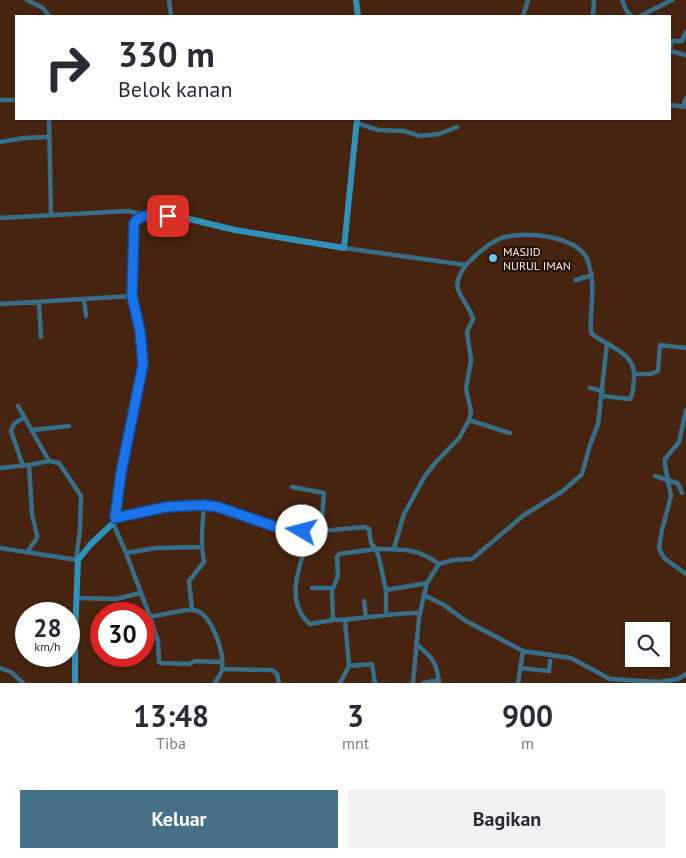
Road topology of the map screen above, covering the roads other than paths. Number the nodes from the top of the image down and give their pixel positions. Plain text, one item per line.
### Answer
1 (27, 0) edge
2 (169, 0) edge
3 (356, 0) edge
4 (528, 0) edge
5 (594, 0) edge
6 (622, 0) edge
7 (672, 0) edge
8 (48, 15) edge
9 (171, 15) edge
10 (358, 15) edge
11 (523, 15) edge
12 (593, 15) edge
13 (631, 15) edge
14 (642, 15) edge
15 (686, 32) edge
16 (671, 46) edge
17 (671, 50) edge
18 (686, 55) edge
19 (686, 98) edge
20 (0, 100) edge
21 (15, 100) edge
22 (671, 105) edge
23 (685, 106) edge
24 (49, 120) edge
25 (357, 121) edge
26 (457, 127) dead end
27 (49, 137) junction
28 (0, 142) edge
29 (134, 212) junction
30 (50, 215) junction
31 (146, 215) junction
32 (0, 218) edge
33 (136, 220) junction
34 (344, 248) junction
35 (466, 265) junction
36 (592, 275) junction
37 (576, 280) dead end
38 (132, 296) junction
39 (84, 299) junction
40 (39, 302) junction
41 (0, 304) edge
42 (86, 316) dead end
43 (41, 338) dead end
44 (608, 343) junction
45 (686, 348) edge
46 (635, 374) junction
47 (590, 388) dead end
48 (602, 393) junction
49 (18, 406) dead end
50 (686, 410) edge
51 (24, 417) junction
52 (469, 420) junction
53 (68, 426) dead end
54 (32, 430) junction
55 (510, 433) dead end
56 (49, 461) junction
57 (29, 465) junction
58 (22, 466) junction
59 (0, 468) edge
60 (655, 476) dead end
61 (669, 480) junction
62 (292, 487) dead end
63 (682, 493) dead end
64 (204, 505) junction
65 (114, 520) junction
66 (311, 531) junction
67 (321, 531) junction
68 (202, 547) junction
69 (0, 548) edge
70 (394, 548) junction
71 (376, 549) junction
72 (27, 552) junction
73 (126, 553) junction
74 (77, 560) junction
75 (439, 564) junction
76 (686, 573) edge
77 (427, 583) junction
78 (312, 588) dead end
79 (333, 588) junction
80 (386, 590) junction
81 (140, 593) junction
82 (424, 595) junction
83 (77, 598) junction
84 (364, 601) dead end
85 (144, 602) edge
86 (192, 610) junction
87 (420, 613) junction
88 (386, 614) junction
89 (155, 616) edge
90 (366, 617) junction
91 (333, 620) junction
92 (346, 620) junction
93 (155, 632) edge
94 (416, 644) junction
95 (523, 651) junction
96 (550, 661) dead end
97 (222, 662) junction
98 (349, 666) junction
99 (0, 668) edge
100 (520, 668) junction
101 (222, 669) junction
102 (686, 674) edge
103 (611, 681) edge
104 (439, 682) edge
105 (674, 682) edge
106 (24, 683) edge
107 (75, 683) edge
108 (215, 683) edge
109 (279, 683) edge
110 (340, 683) edge
111 (375, 683) edge
112 (413, 683) edge
113 (423, 683) edge
114 (518, 683) edge
115 (654, 683) edge

1 - 8 street
2 - 9 street
3 - 10 street
4 - 11 street
5 - 12 street
6 - 13 street
7 - 14 street
15 - 16 street
17 - 18 street
19 - 23 street
20 - 21 street
22 - 23 street
24 - 27 street
25 - 26 street
25 - 34 street
27 - 28 street
27 - 30 street
29 - 30 street
29 - 31 street
29 - 33 street
30 - 32 street
31 - 33 street
31 - 34 street
33 - 38 street
34 - 35 street
35 - 36 street
35 - 52 street
36 - 37 street
36 - 44 street
38 - 39 street
38 - 65 street
39 - 40 street
39 - 42 street
40 - 41 street
40 - 43 street
44 - 46 street
44 - 48 street
45 - 46 street
46 - 48 street
47 - 48 street
48 - 75 street
49 - 51 street
50 - 61 street
51 - 54 street
51 - 58 street
52 - 55 street
52 - 70 street
53 - 54 street
54 - 56 street
56 - 57 street
56 - 74 street
57 - 58 street
57 - 72 street
58 - 59 street
60 - 61 street
61 - 63 street
61 - 76 street
62 - 67 street
64 - 65 street
64 - 66 street
64 - 68 street
65 - 73 street
65 - 74 street
66 - 67 street
66 - 91 street
67 - 71 street
68 - 73 street
68 - 86 street
69 - 72 street
70 - 71 street
70 - 75 street
71 - 79 street
71 - 80 street
72 - 74 street
73 - 81 street
74 - 83 street
75 - 77 street
77 - 80 street
77 - 82 street
78 - 79 street
79 - 91 street
80 - 88 street
81 - 83 street
81 - 85 street
82 - 87 street
82 - 95 street
83 - 107 street
84 - 90 street
86 - 89 street
86 - 97 street
87 - 88 street
87 - 94 street
88 - 90 street
90 - 92 street
91 - 92 street
92 - 98 street
93 - 97 street
94 - 104 street
94 - 112 street
95 - 100 street
95 - 103 street
96 - 100 street
97 - 101 street
98 - 110 street
98 - 111 street
99 - 106 street
100 - 114 street
101 - 108 street
101 - 109 street
102 - 105 street
103 - 115 street
104 - 113 street
105 - 115 street

